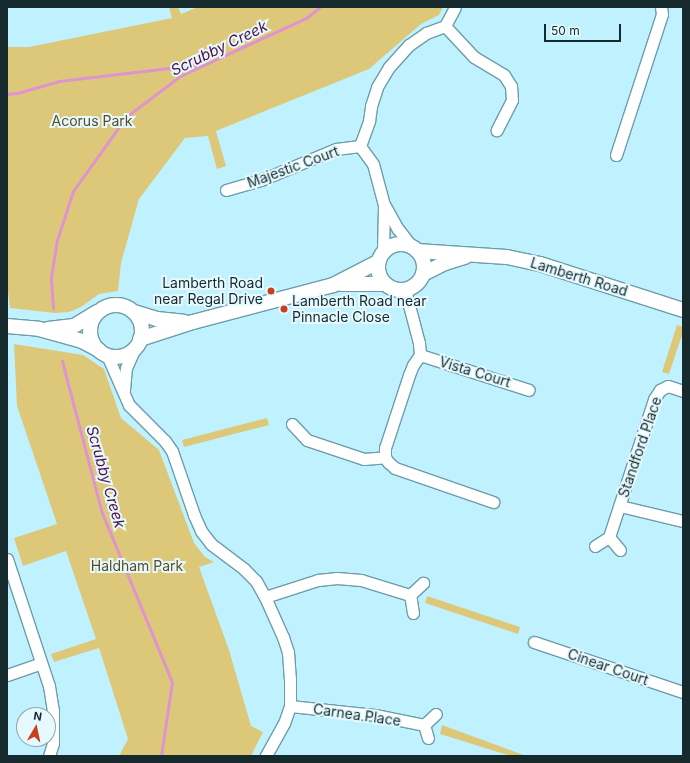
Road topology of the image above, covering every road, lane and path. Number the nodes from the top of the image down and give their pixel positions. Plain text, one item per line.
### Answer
1 (455, 7) edge
2 (661, 7) edge
3 (445, 26) junction
4 (497, 130) dead end
5 (360, 146) junction
6 (616, 155) dead end
7 (226, 190) dead end
8 (384, 205) junction
9 (414, 249) junction
10 (473, 255) junction
11 (381, 257) junction
12 (423, 274) junction
13 (385, 284) junction
14 (333, 285) junction
15 (405, 290) junction
16 (683, 310) edge
17 (99, 311) junction
18 (134, 312) junction
19 (193, 322) junction
20 (7, 326) edge
21 (39, 329) junction
22 (137, 344) junction
23 (103, 353) junction
24 (420, 355) junction
25 (530, 390) dead end
26 (124, 391) junction
27 (683, 391) edge
28 (292, 424) dead end
29 (385, 457) junction
30 (494, 502) dead end
31 (620, 506) junction
32 (683, 521) edge
33 (609, 537) junction
34 (595, 546) dead end
35 (620, 550) dead end
36 (7, 559) edge
37 (423, 583) dead end
38 (410, 595) junction
39 (265, 597) junction
40 (413, 613) dead end
41 (534, 642) dead end
42 (41, 663) junction
43 (7, 675) edge
44 (683, 692) edge
45 (290, 706) junction
46 (436, 714) dead end
47 (424, 725) junction
48 (428, 738) dead end
49 (49, 756) edge
50 (266, 756) edge

1 - 3 street
2 - 6 street
3 - 4 street
3 - 5 street
5 - 7 street, Majestic Court
5 - 8 street
8 - 9 street
8 - 11 street
9 - 10 street, Lamberth Road
9 - 11 street, Lamberth Road
9 - 12 street
10 - 12 street, Lamberth Road
10 - 16 street, Lamberth Road
11 - 13 street
11 - 14 street, Lamberth Road
12 - 15 street, Lamberth Road
13 - 14 street, Lamberth Road
13 - 15 street, Lamberth Road
14 - 19 street, Lamberth Road
15 - 24 street
17 - 18 street, Lamberth Road
17 - 21 street, Lamberth Road
17 - 23 street
18 - 19 street, Lamberth Road
18 - 22 street
19 - 22 street, Lamberth Road
20 - 21 street, Lamberth Road
21 - 23 street, Lamberth Road
22 - 23 street, Lamberth Road
22 - 26 street
23 - 26 street
24 - 25 street, Vista Court
24 - 29 street
26 - 39 street
27 - 31 street, Standford Place
28 - 29 street
29 - 30 street
31 - 32 street, Standford Place
31 - 33 street, Standford Place
33 - 34 street
33 - 35 street
36 - 42 street
37 - 38 street
38 - 39 street
38 - 40 street
39 - 45 street
41 - 44 street, Cinear Court
42 - 43 street
42 - 49 street
45 - 47 street, Carnea Place
45 - 50 street
46 - 47 street
47 - 48 street

